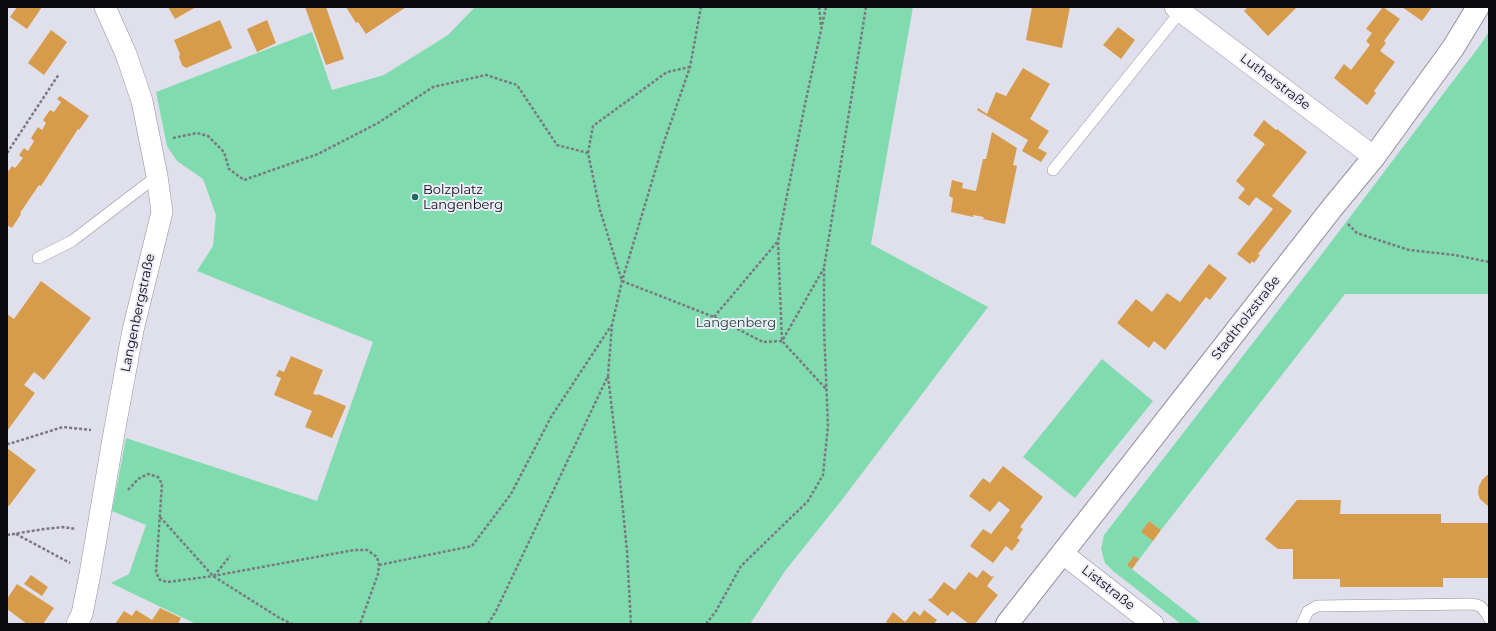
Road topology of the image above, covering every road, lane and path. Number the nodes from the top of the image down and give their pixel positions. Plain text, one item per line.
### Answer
1 (701, 7) edge
2 (819, 7) edge
3 (826, 7) edge
4 (866, 7) edge
5 (1478, 7) edge
6 (108, 8) edge
7 (1178, 9) edge
8 (821, 27) junction
9 (690, 67) junction
10 (60, 74) dead end
11 (151, 142) junction
12 (7, 153) edge
13 (588, 153) junction
14 (1374, 157) junction
15 (1053, 170) dead end
16 (157, 176) junction
17 (1332, 208) junction
18 (778, 241) junction
19 (38, 258) dead end
20 (1489, 262) edge
21 (824, 268) junction
22 (622, 281) junction
23 (714, 317) junction
24 (612, 325) junction
25 (782, 341) junction
26 (608, 376) junction
27 (828, 390) junction
28 (114, 433) junction
29 (7, 442) edge
30 (104, 491) junction
31 (159, 517) junction
32 (63, 527) dead end
33 (16, 533) junction
34 (7, 535) edge
35 (1062, 553) junction
36 (230, 556) dead end
37 (379, 564) junction
38 (90, 574) junction
39 (213, 576) junction
40 (1489, 618) edge
41 (77, 624) edge
42 (292, 624) edge
43 (360, 624) edge
44 (488, 624) edge
45 (631, 624) edge
46 (706, 624) edge
47 (1007, 624) edge
48 (1153, 624) edge
49 (1302, 624) edge

1 - 9 path
2 - 8 path
3 - 8 path
4 - 21 path
5 - 14 street, Stadtholzstraße
6 - 11 street, Langenbergstraße
7 - 14 street, Lutherstraße
7 - 15 lane
8 - 18 path
9 - 13 path
9 - 22 path
10 - 12 path
11 - 13 path
11 - 16 street, Langenbergstraße
13 - 22 path
14 - 17 street, Stadtholzstraße
16 - 19 lane
16 - 28 street, Langenbergstraße
17 - 20 path
17 - 35 street, Stadtholzstraße
18 - 23 path
18 - 25 path
21 - 25 path
21 - 27 path
22 - 23 path
22 - 24 path
23 - 25 path
24 - 26 path
24 - 37 path
25 - 27 path
26 - 44 path
26 - 45 path
27 - 46 path
28 - 29 path
28 - 30 street, Langenbergstraße
30 - 31 path
30 - 38 street, Langenbergstraße
31 - 39 path
31 - 39 path
32 - 33 path
33 - 34 path
33 - 38 path
35 - 47 street, Stadtholzstraße
35 - 48 street, Liststraße
36 - 39 path
37 - 39 path
37 - 43 path
38 - 41 street, Langenbergstraße
39 - 42 path
40 - 49 lane

